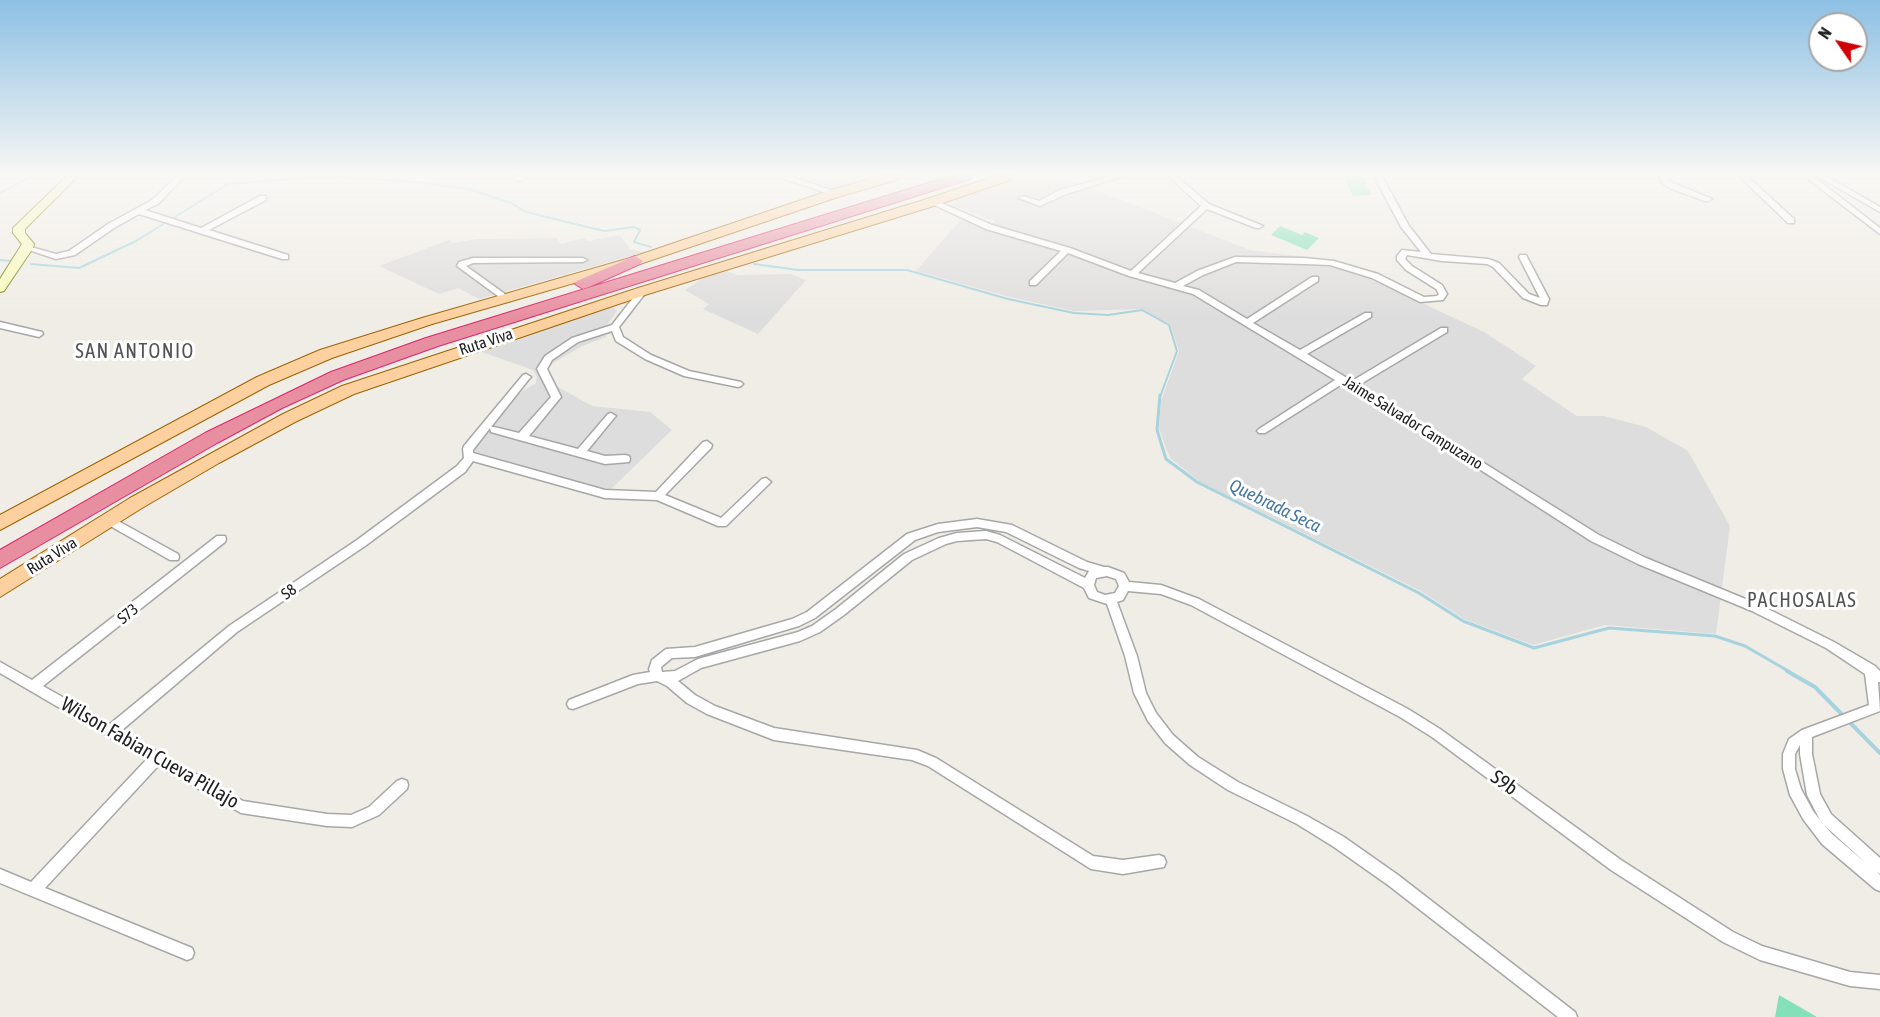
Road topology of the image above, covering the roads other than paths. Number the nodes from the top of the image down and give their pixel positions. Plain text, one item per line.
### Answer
1 (24, 223) edge
2 (116, 223) edge
3 (181, 223) edge
4 (215, 223) edge
5 (746, 223) edge
6 (780, 223) edge
7 (813, 223) edge
8 (857, 223) edge
9 (981, 223) edge
10 (1187, 223) edge
11 (1252, 223) edge
12 (1403, 223) edge
13 (1259, 226) dead end
14 (203, 230) junction
15 (27, 248) junction
16 (1067, 250) junction
17 (1427, 255) junction
18 (285, 257) dead end
19 (1522, 257) dead end
20 (583, 260) dead end
21 (635, 261) junction
22 (1132, 274) junction
23 (1315, 279) dead end
24 (1032, 283) dead end
25 (1176, 286) junction
26 (0, 288) edge
27 (572, 288) junction
28 (643, 291) junction
29 (506, 299) junction
30 (1368, 315) dead end
31 (1248, 322) junction
32 (0, 325) edge
33 (615, 327) junction
34 (1444, 330) dead end
35 (39, 334) dead end
36 (1300, 354) junction
37 (526, 377) dead end
38 (1347, 382) junction
39 (738, 384) dead end
40 (610, 416) dead end
41 (494, 430) dead end
42 (1262, 431) dead end
43 (522, 437) junction
44 (707, 445) dead end
45 (580, 453) junction
46 (469, 458) junction
47 (625, 459) dead end
48 (766, 482) dead end
49 (658, 496) junction
50 (109, 520) junction
51 (0, 523) edge
52 (221, 539) dead end
53 (0, 544) edge
54 (174, 557) dead end
55 (0, 560) edge
56 (1102, 570) junction
57 (1088, 585) junction
58 (1125, 586) junction
59 (0, 589) edge
60 (1112, 600) junction
61 (0, 667) edge
62 (1875, 674) edge
63 (660, 677) junction
64 (33, 686) junction
65 (573, 704) dead end
66 (1875, 708) edge
67 (111, 731) junction
68 (1812, 731) junction
69 (157, 758) junction
70 (402, 785) dead end
71 (1159, 862) dead end
72 (1880, 867) edge
73 (0, 876) edge
74 (1880, 884) edge
75 (33, 890) junction
76 (187, 953) dead end
77 (1880, 982) edge
78 (1570, 1017) edge

1 - 15 main road
2 - 15 street
3 - 14 street
4 - 14 street
5 - 21 main road
6 - 27 highway, Ruta Viva
7 - 55 highway, Ruta Viva
8 - 28 main road, Ruta Viva
9 - 16 street, Jaime Salvador Campuzano
10 - 22 street
11 - 13 street
12 - 17 street
14 - 18 street
15 - 26 main road
16 - 22 street, Jaime Salvador Campuzano
16 - 24 street
17 - 19 street
17 - 25 street
20 - 29 street
21 - 27 highway
21 - 29 main road
22 - 25 street, Jaime Salvador Campuzano
23 - 31 street
25 - 31 street, Jaime Salvador Campuzano
27 - 53 highway, Ruta Viva
28 - 33 street
28 - 50 main road, Ruta Viva
29 - 51 main road
30 - 36 street
31 - 36 street, Jaime Salvador Campuzano
32 - 35 street
33 - 39 street
33 - 43 street
34 - 38 street
36 - 38 street, Jaime Salvador Campuzano
37 - 46 street, S8
38 - 42 street
38 - 62 street, Jaime Salvador Campuzano
40 - 45 street
41 - 43 street
43 - 45 street
44 - 49 street
45 - 47 street
46 - 49 street
46 - 67 street, S8
48 - 49 street
50 - 54 street
50 - 59 main road, Ruta Viva
52 - 64 street, S73
56 - 57 street
56 - 58 street
56 - 63 street
57 - 60 street
57 - 63 street
58 - 60 street
58 - 77 street, S9b
60 - 78 street
61 - 64 street, Wilson Fabian Cueva Pillajo
62 - 66 street
63 - 65 street
63 - 71 street
64 - 67 street, Wilson Fabian Cueva Pillajo
66 - 68 street
67 - 69 street, Wilson Fabian Cueva Pillajo
68 - 72 street
68 - 74 street
69 - 70 street, Wilson Fabian Cueva Pillajo
69 - 75 street
73 - 75 street
75 - 76 street

